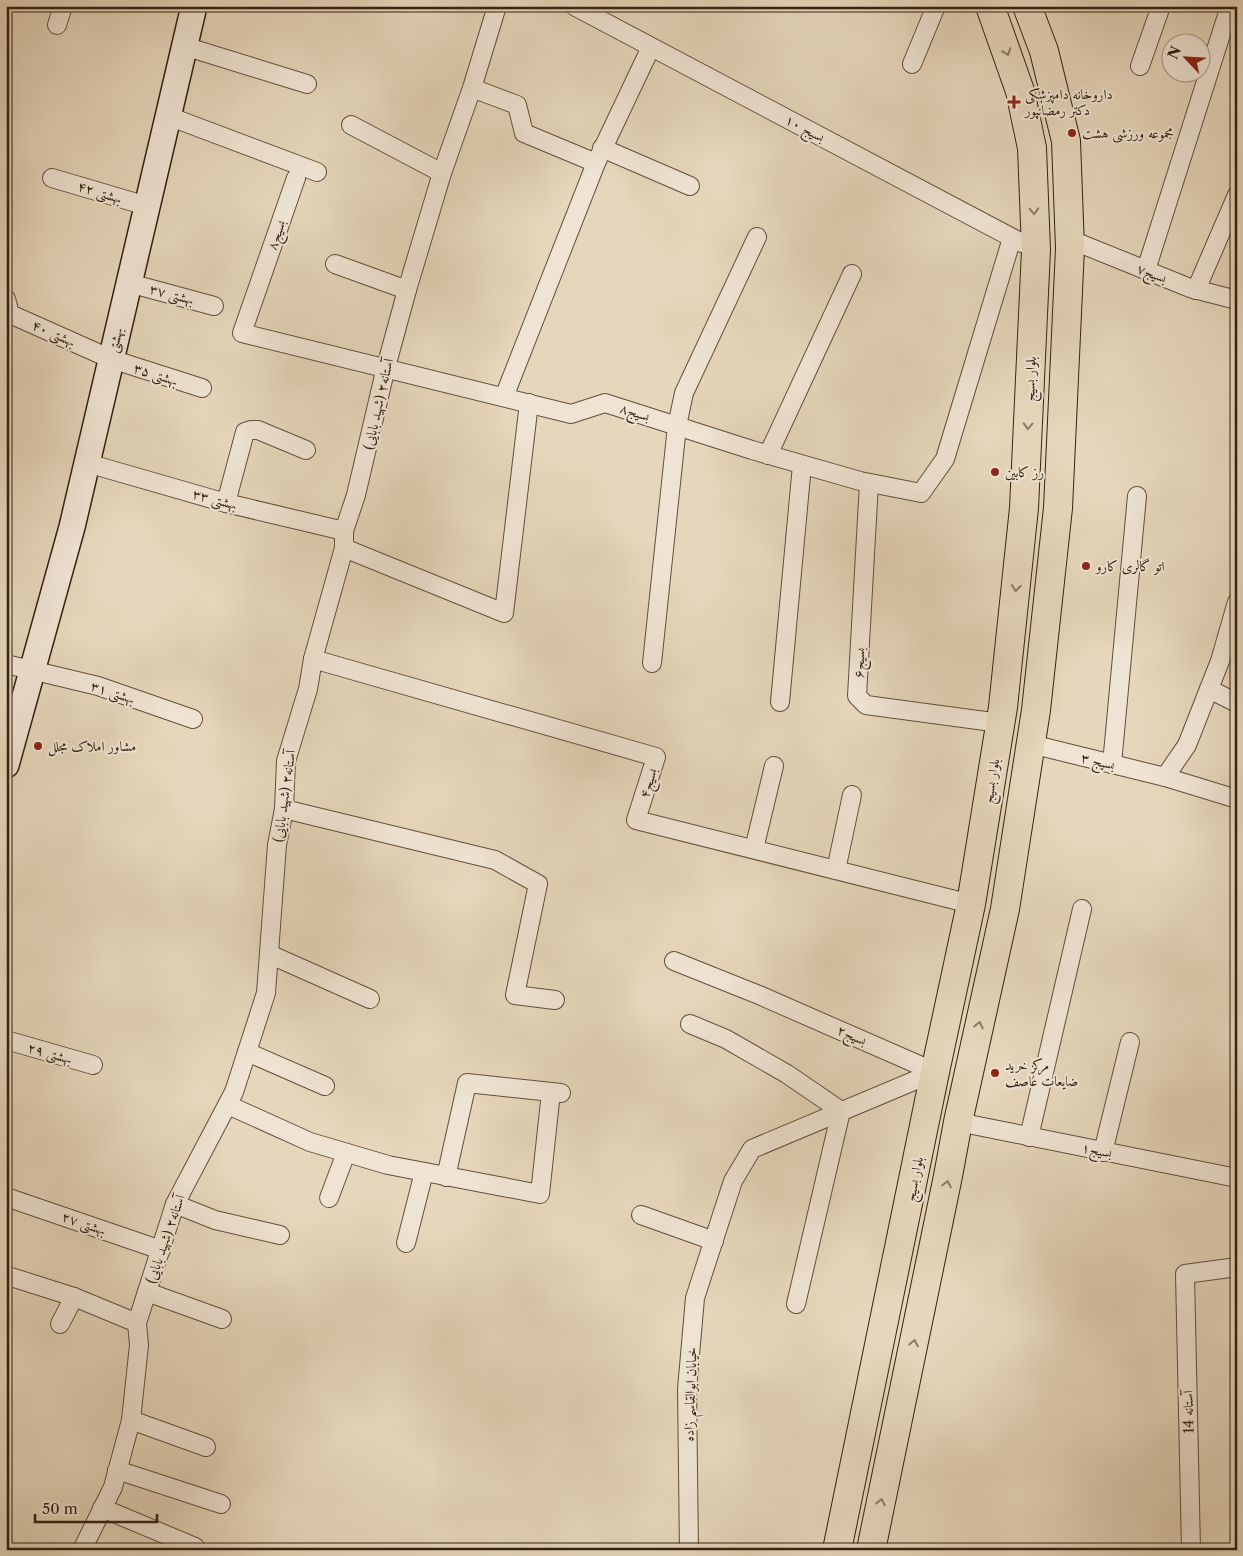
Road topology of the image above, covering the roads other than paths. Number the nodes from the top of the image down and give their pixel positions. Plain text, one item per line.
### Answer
1 (63, 6) edge
2 (497, 6) edge
3 (574, 6) edge
4 (936, 6) edge
5 (990, 6) edge
6 (1028, 6) edge
7 (1161, 6) edge
8 (1230, 6) edge
9 (190, 7) edge
10 (57, 24) dead end
11 (184, 46) junction
12 (651, 47) junction
13 (912, 64) dead end
14 (1140, 66) dead end
15 (307, 84) dead end
16 (472, 88) junction
17 (168, 116) junction
18 (350, 125) dead end
19 (599, 155) junction
20 (317, 172) dead end
21 (442, 173) junction
22 (52, 178) dead end
23 (296, 178) dead end
24 (690, 186) dead end
25 (1237, 195) edge
26 (147, 206) junction
27 (757, 237) dead end
28 (1012, 238) junction
29 (1069, 239) junction
30 (1036, 250) junction
31 (335, 264) dead end
32 (1146, 270) junction
33 (852, 274) dead end
34 (129, 283) junction
35 (407, 290) junction
36 (1196, 290) junction
37 (1237, 300) edge
38 (214, 306) dead end
39 (8, 309) edge
40 (111, 359) junction
41 (386, 367) junction
42 (202, 388) dead end
43 (504, 397) junction
44 (529, 403) junction
45 (677, 426) junction
46 (306, 450) dead end
47 (768, 455) junction
48 (87, 463) junction
49 (802, 465) junction
50 (869, 483) junction
51 (1137, 496) dead end
52 (226, 503) junction
53 (344, 540) junction
54 (1237, 602) edge
55 (313, 659) junction
56 (652, 663) dead end
57 (6, 664) edge
58 (33, 670) junction
59 (1209, 689) junction
60 (780, 702) dead end
61 (1237, 702) edge
62 (193, 719) dead end
63 (1000, 723) junction
64 (1031, 744) junction
65 (1112, 764) junction
66 (6, 765) edge
67 (774, 766) dead end
68 (1165, 777) junction
69 (852, 795) dead end
70 (1237, 799) edge
71 (284, 808) junction
72 (754, 850) junction
73 (836, 870) junction
74 (971, 904) junction
75 (1082, 908) dead end
76 (269, 954) junction
77 (674, 961) dead end
78 (370, 999) dead end
79 (555, 1000) dead end
80 (690, 1024) dead end
81 (6, 1040) edge
82 (1130, 1042) dead end
83 (247, 1052) junction
84 (93, 1065) dead end
85 (935, 1072) junction
86 (325, 1086) dead end
87 (228, 1105) junction
88 (841, 1111) junction
89 (958, 1122) junction
90 (1029, 1136) junction
91 (1103, 1152) junction
92 (346, 1153) junction
93 (424, 1172) junction
94 (446, 1176) junction
95 (1236, 1178) edge
96 (6, 1197) edge
97 (329, 1198) dead end
98 (175, 1204) junction
99 (641, 1215) dead end
100 (280, 1235) dead end
101 (714, 1242) junction
102 (406, 1243) dead end
103 (161, 1250) junction
104 (1237, 1267) edge
105 (11, 1277) dead end
106 (147, 1292) junction
107 (74, 1298) junction
108 (796, 1304) dead end
109 (222, 1319) dead end
110 (137, 1323) junction
111 (60, 1324) dead end
112 (132, 1420) junction
113 (206, 1447) dead end
114 (118, 1470) junction
115 (221, 1504) dead end
116 (102, 1508) junction
117 (195, 1546) dead end
118 (82, 1550) edge
119 (689, 1550) edge
120 (837, 1550) edge
121 (871, 1550) edge
122 (1192, 1550) edge

1 - 10 street
2 - 16 street, آستانه۲ (شهید بابایی)
3 - 12 street, بسیج ۱۰
4 - 13 street
5 -> 30 main road, بلوار بسیج
6 - 29 main road
7 - 14 street
8 - 32 street
9 - 11 main road, بهشتی
11 - 15 street
11 - 17 main road, بهشتی
12 - 19 street
12 - 28 street, بسیج ۱۰
16 - 19 street
16 - 21 street, آستانه۲ (شهید بابایی)
17 - 20 street
17 - 26 main road, بهشتی
18 - 21 street
19 - 24 street
19 - 43 street
21 - 35 street, آستانه۲ (شهید بابایی)
22 - 26 street, بهشتی ۴۲
23 - 41 street, بسیج۸
25 - 36 street
26 - 34 main road, بهشتی
27 - 45 street
28 - 30 street, بسیج ۱۰
28 - 50 street, بسیج۸
29 - 32 street, بسیج۷
29 - 64 main road
30 -> 63 main road, بلوار بسیج
31 - 35 street
32 - 36 street, بسیج۷
33 - 47 street
34 - 38 street, بهشتی ۳۷
34 - 40 main road, بهشتی
35 - 41 street, آستانه۲ (شهید بابایی)
36 - 37 street, بسیج۷
39 - 40 street, بهشتی ۴۰
40 - 42 street, بهشتی ۳۵
40 - 48 main road, بهشتی
41 - 43 street, بسیج۸
41 - 53 street, آستانه۲ (شهید بابایی)
43 - 44 street, بسیج۸
44 - 45 street, بسیج۸
44 - 53 street, بهشتی ۳۳
45 - 47 street, بسیج۸
45 - 56 street
46 - 52 street
47 - 49 street, بسیج۸
48 - 52 street, بهشتی ۳۳
48 - 58 main road, بهشتی
49 - 50 street, بسیج۸
49 - 60 street
50 - 63 street, بسیج۶
51 - 65 street
52 - 53 street, بهشتی ۳۳
53 - 55 street, آستانه۲ (شهید بابایی)
54 - 59 street
55 - 71 street, آستانه۲ (شهید بابایی)
55 - 72 street, بسیج۴
57 - 58 street, بهشتی ۳۱
58 - 62 street, بهشتی ۳۱
58 - 66 main road, بهشتی
59 - 61 street
59 - 68 street
63 - 74 main road, بلوار بسیج
64 - 65 street, بسیج ۳
89 -> 64 main road
65 - 68 street, بسیج ۳
67 - 72 street
68 - 70 street, بسیج ۳
69 - 73 street
71 - 76 street, آستانه۲ (شهید بابایی)
71 - 79 street
72 - 73 street, بسیج۴
73 - 74 street, بسیج۴
74 - 85 main road, بلوار بسیج
75 - 90 street
76 - 78 street
76 - 83 street, آستانه۲ (شهید بابایی)
77 - 85 street, بسیج۲
80 - 88 street
81 - 84 street, بهشتی ۲۹
82 - 91 street
83 - 86 street
83 - 87 street, آستانه۲ (شهید بابایی)
85 - 88 street
85 - 120 main road, بلوار بسیج
87 - 92 street
87 - 98 street, آستانه۲ (شهید بابایی)
88 - 101 street, خیابان ابوالقاسم زاده
88 - 108 street
89 - 90 street, بسیج۱
121 -> 89 main road
90 - 91 street, بسیج۱
91 - 95 street, بسیج۱
92 - 93 street
92 - 97 street
93 - 94 street
93 - 102 street
94 - 94 street
96 - 103 street, بهشتی ۲۷
98 - 100 street
98 - 103 street, آستانه۲ (شهید بابایی)
99 - 101 street
101 - 119 street, خیابان ابوالقاسم زاده
103 - 106 street, آستانه۲ (شهید بابایی)
104 - 122 street, آستانه 14
105 - 107 street
106 - 109 street
106 - 110 street, آستانه۲ (شهید بابایی)
107 - 110 street
107 - 111 street
110 - 112 street, آستانه۲ (شهید بابایی)
112 - 113 street
112 - 114 street, آستانه۲ (شهید بابایی)
114 - 115 street
114 - 116 street, آستانه۲ (شهید بابایی)
116 - 117 street
116 - 118 street, آستانه۲ (شهید بابایی)

